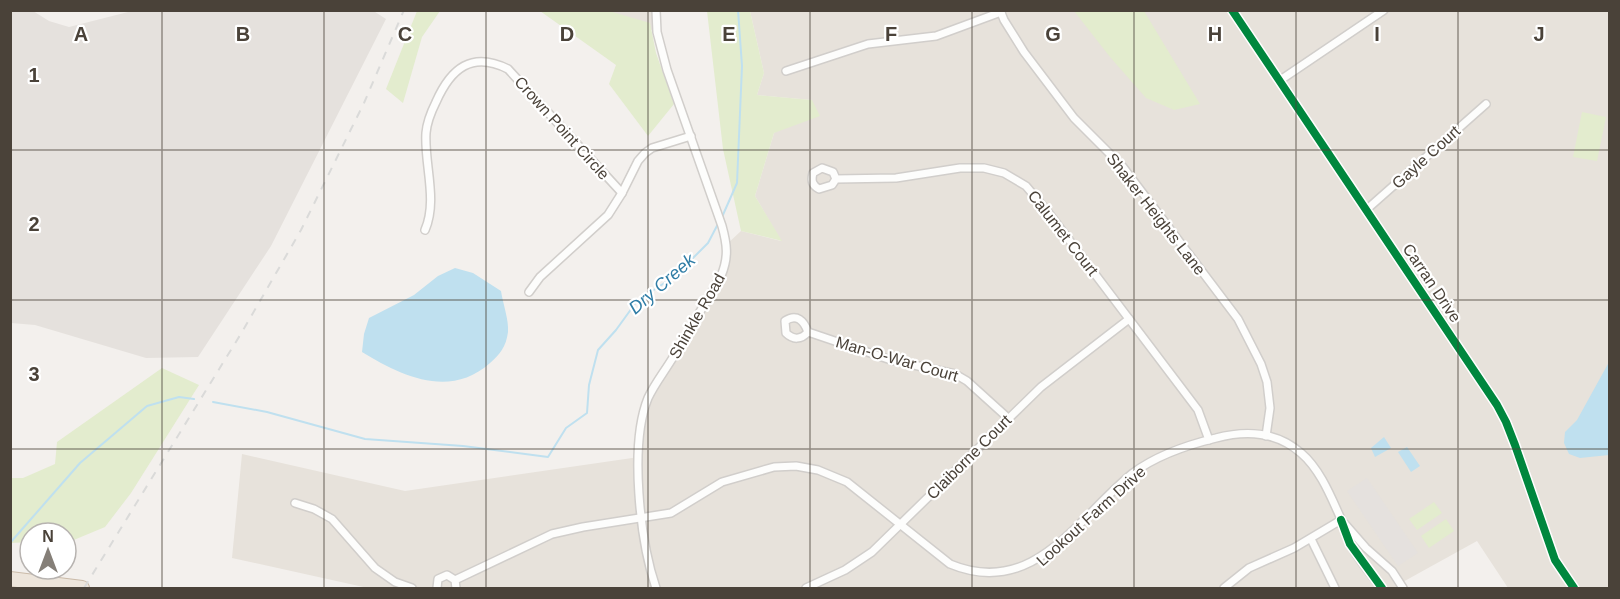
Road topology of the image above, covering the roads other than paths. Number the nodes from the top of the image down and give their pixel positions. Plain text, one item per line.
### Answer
1 (656, 10) edge
2 (1232, 10) edge
3 (1383, 10) edge
4 (1000, 11) edge
5 (786, 71) dead end
6 (1280, 81) junction
7 (1486, 104) dead end
8 (690, 136) junction
9 (836, 179) dead end
10 (622, 193) junction
11 (1366, 210) junction
12 (425, 230) dead end
13 (529, 292) dead end
14 (1129, 319) junction
15 (808, 332) dead end
16 (1008, 418) junction
17 (1266, 436) junction
18 (1209, 440) junction
19 (295, 503) dead end
20 (642, 517) junction
21 (1341, 520) junction
22 (901, 524) junction
23 (1311, 539) junction
24 (10, 579) edge
25 (455, 580) junction
26 (82, 588) edge
27 (412, 588) edge
28 (437, 588) edge
29 (456, 588) edge
30 (656, 588) edge
31 (806, 588) edge
32 (1224, 588) edge
33 (1335, 588) edge
34 (1382, 588) edge
35 (1403, 588) edge
36 (1574, 588) edge

1 - 8 street, Shinkle Road
2 - 6 street, Carran Drive
3 - 6 street
4 - 5 street
4 - 17 street, Shaker Heights Lane
6 - 11 street, Carran Drive
7 - 11 street, Gayle Court
8 - 10 street, Crown Point Circle
8 - 20 street, Shinkle Road
9 - 14 street, Calumet Court
10 - 12 street, Crown Point Circle
10 - 13 street, Crown Point Circle
11 - 36 street, Carran Drive
14 - 16 street, Claiborne Court
14 - 18 street, Calumet Court
15 - 16 street, Man-O-War Court
16 - 22 street, Claiborne Court
17 - 18 street, Lookout Farm Drive
17 - 21 street, Lookout Farm Drive
18 - 22 street, Lookout Farm Drive
19 - 27 street
20 - 22 street, Lookout Farm Drive
20 - 25 street, Lookout Farm Drive
20 - 30 street, Shinkle Road
21 - 23 street
21 - 34 street, Lookout Farm Drive
21 - 35 street, Lookout Farm Drive
22 - 31 street, Claiborne Court
23 - 32 street
23 - 33 street
24 - 26 highway
25 - 28 street, Lookout Farm Drive
25 - 29 street

